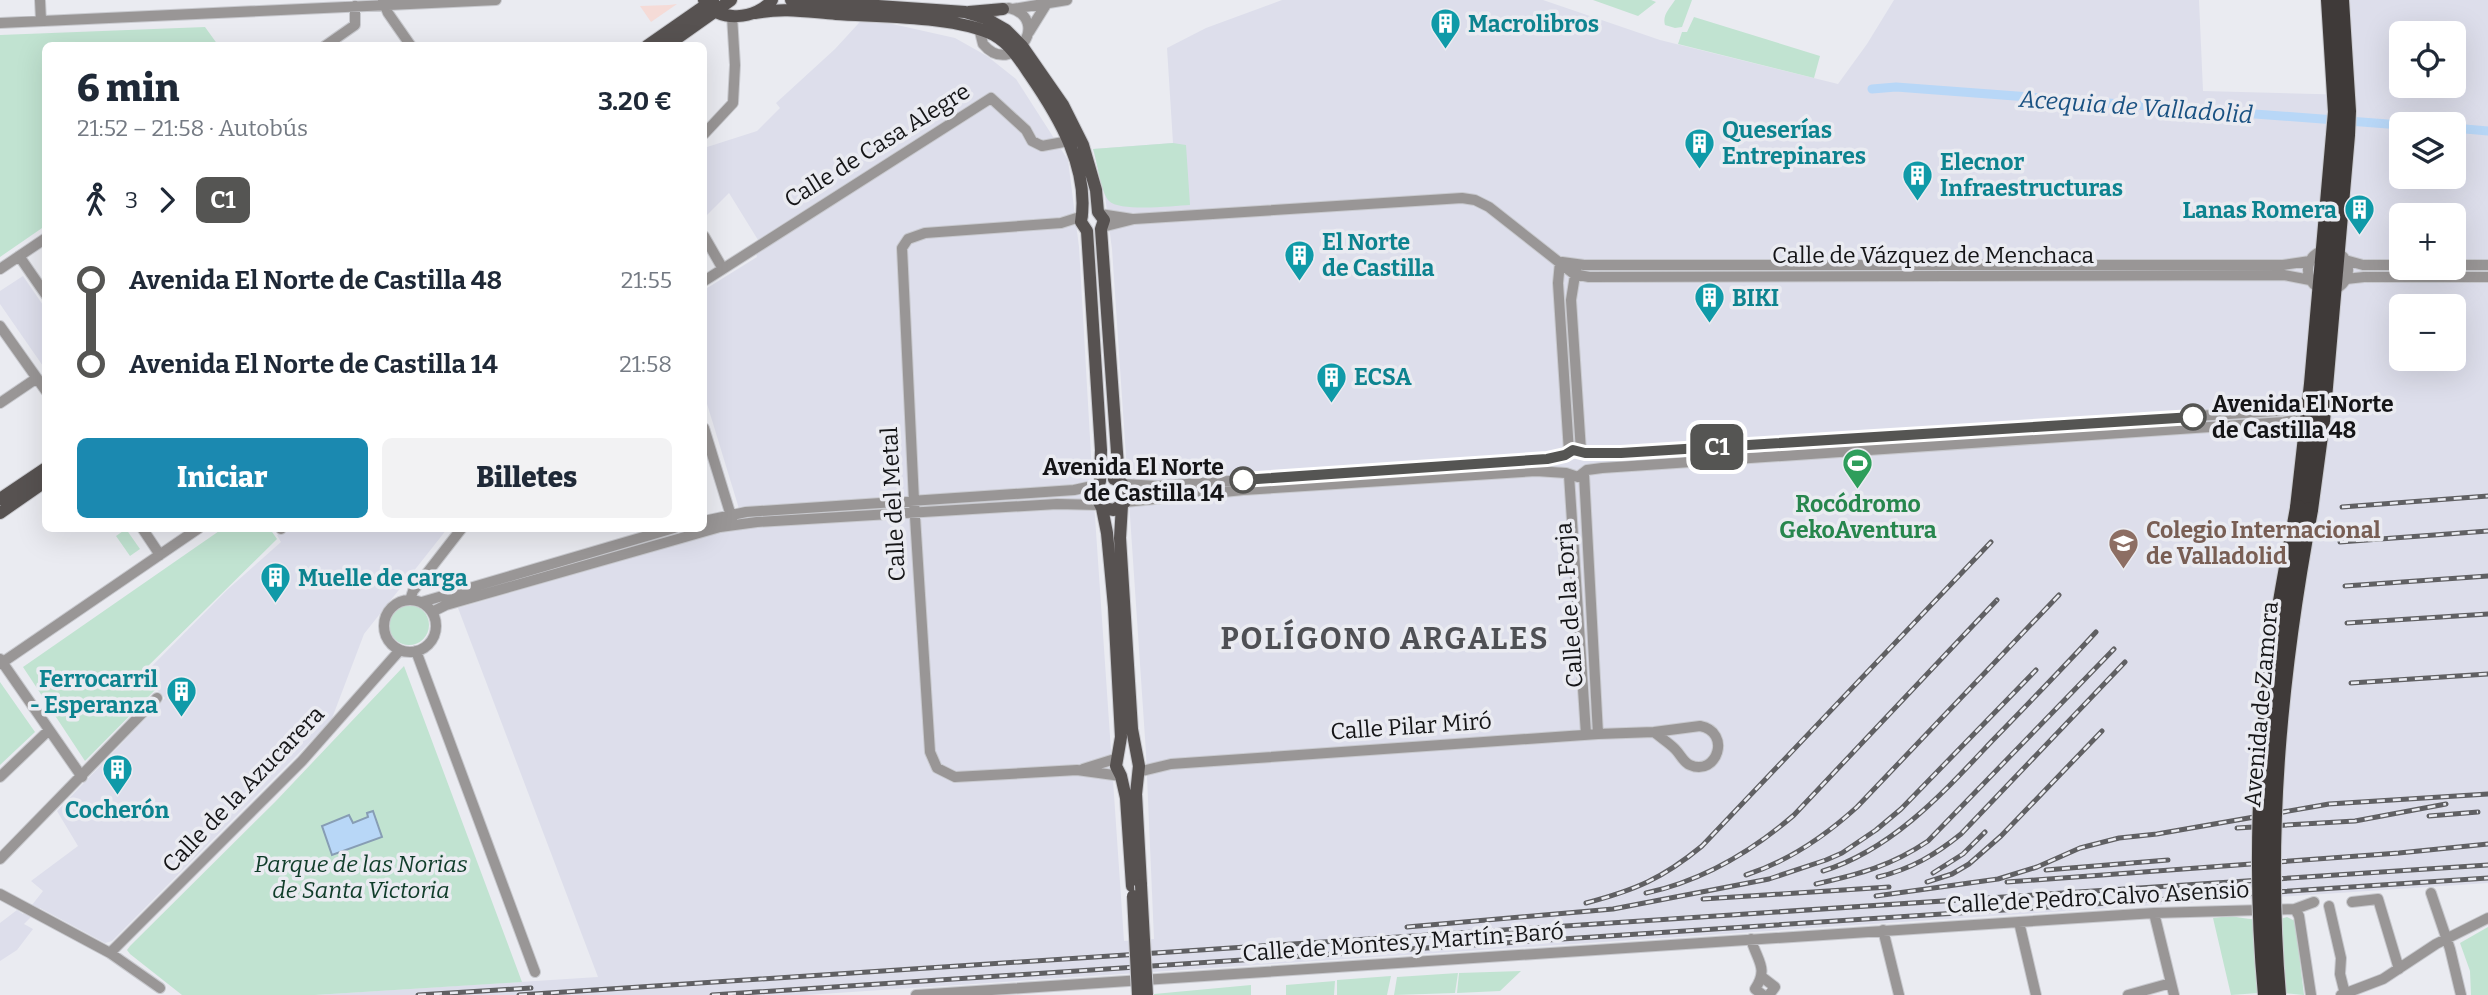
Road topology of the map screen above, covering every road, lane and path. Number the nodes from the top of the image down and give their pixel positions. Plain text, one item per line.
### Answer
1 (40, 0) edge
2 (496, 0) edge
3 (731, 0) edge
4 (772, 0) edge
5 (791, 0) edge
6 (1067, 0) edge
7 (2329, 0) edge
8 (2341, 0) edge
9 (383, 2) edge
10 (1047, 3) junction
11 (709, 4) edge
12 (286, 5) edge
13 (231, 6) edge
14 (355, 6) junction
15 (1008, 6) edge
16 (965, 12) junction
17 (756, 13) junction
18 (732, 16) junction
19 (41, 20) junction
20 (0, 23) edge
21 (982, 23) junction
22 (1029, 32) junction
23 (331, 42) edge
24 (408, 42) edge
25 (653, 42) edge
26 (670, 42) edge
27 (1018, 49) junction
28 (2342, 111) junction
29 (707, 131) edge
30 (1069, 141) junction
31 (1099, 213) junction
32 (1134, 219) junction
33 (1085, 223) junction
34 (1102, 228) junction
35 (42, 241) edge
36 (707, 241) edge
37 (2335, 254) junction
38 (19, 256) junction
39 (2310, 261) junction
40 (1560, 262) junction
41 (2389, 265) edge
42 (2466, 265) edge
43 (2488, 265) edge
44 (0, 269) edge
45 (723, 269) junction
46 (1576, 269) junction
47 (2488, 277) edge
48 (707, 279) edge
49 (2346, 279) junction
50 (2321, 286) junction
51 (42, 289) edge
52 (0, 326) edge
53 (37, 378) junction
54 (42, 385) edge
55 (0, 403) edge
56 (2316, 406) junction
57 (2284, 422) junction
58 (707, 438) edge
59 (2306, 443) junction
60 (1583, 452) junction
61 (1567, 453) junction
62 (42, 471) edge
63 (1586, 472) junction
64 (1567, 474) junction
65 (1121, 482) junction
66 (1099, 483) junction
67 (42, 484) edge
68 (0, 499) edge
69 (914, 500) junction
70 (1124, 504) junction
71 (1100, 506) junction
72 (2304, 509) junction
73 (0, 513) edge
74 (915, 514) junction
75 (732, 519) junction
76 (707, 521) edge
77 (707, 530) edge
78 (145, 532) edge
79 (193, 532) edge
80 (459, 532) edge
81 (661, 532) edge
82 (699, 532) edge
83 (160, 555) junction
84 (410, 600) junction
85 (422, 603) junction
86 (432, 612) junction
87 (400, 650) junction
88 (416, 651) junction
89 (1, 662) edge
90 (157, 698) dead end
91 (49, 730) junction
92 (1654, 732) junction
93 (1592, 734) junction
94 (1118, 758) junction
95 (1137, 758) junction
96 (1171, 764) junction
97 (1077, 771) junction
98 (1138, 772) junction
99 (1121, 776) junction
100 (0, 777) edge
101 (82, 777) junction
102 (0, 859) edge
103 (1136, 886) junction
104 (2431, 893) dead end
105 (0, 894) edge
106 (2314, 902) dead end
107 (2351, 902) dead end
108 (2329, 906) dead end
109 (2295, 909) junction
110 (2154, 913) junction
111 (2488, 918) edge
112 (2019, 922) junction
113 (1883, 930) junction
114 (1751, 939) junction
115 (2447, 939) junction
116 (110, 953) junction
117 (2399, 969) junction
118 (535, 972) dead end
119 (1762, 977) junction
120 (160, 988) dead end
121 (2173, 989) edge
122 (2343, 994) edge
123 (916, 995) edge
124 (925, 995) edge
125 (1138, 995) edge
126 (1147, 995) edge
127 (1763, 995) edge
128 (1769, 995) edge
129 (1899, 995) edge
130 (2036, 995) edge
131 (2129, 995) edge
132 (2266, 995) edge
133 (2278, 995) edge
134 (2311, 995) edge
135 (2461, 995) edge

1 - 19 street
2 - 9 street
3 - 11 main road
4 - 17 main road
5 - 16 main road
6 - 10 street
7 - 28 highway, Avenida de Zamora
8 - 28 highway, Avenida de Zamora
9 - 14 street
9 - 24 street
10 - 15 street
10 - 22 street
11 - 18 main road
11 - 25 main road
11 - 26 main road
12 - 13 street
12 - 14 street
13 - 19 street
14 - 23 street
15 - 16 main road
15 - 21 street
15 - 22 street
16 - 21 main road
17 - 18 main road
17 - 21 main road
18 - 29 street
19 - 20 street
21 - 27 main road
21 - 27 street
22 - 27 street
27 - 30 main road
27 - 31 main road
28 - 37 highway, Avenida de Zamora
30 - 33 main road
30 - 45 street, Calle de Casa Alegre
31 - 32 street
31 - 33 main road
31 - 34 main road
32 - 34 street
32 - 40 street
33 - 34 main road
33 - 66 main road
33 - 69 street, Calle del Metal
34 - 65 main road
35 - 38 street
36 - 45 street
37 - 39 street
37 - 41 street
37 - 49 street
37 - 50 highway, Avenida de Zamora
38 - 44 street
38 - 51 street
39 - 46 street, Calle de Vázquez de Menchaca
39 - 50 street
40 - 46 street
40 - 61 street
42 - 43 street
45 - 48 street, Calle de Casa Alegre
46 - 50 street, Calle de Vázquez de Menchaca
46 - 60 street
47 - 49 street
49 - 50 street
50 - 56 highway, Avenida de Zamora
52 - 53 street
53 - 54 street
53 - 55 street
56 - 57 street
56 - 59 highway, Avenida de Zamora
56 - 60 street
56 - 72 highway, Avenida de Zamora
57 - 59 street
57 - 63 street
58 - 75 street
59 - 72 highway, Avenida de Zamora
60 - 61 street
60 - 63 street
61 - 64 street
61 - 65 street
62 - 68 main road
63 - 64 street
63 - 93 street, Calle de la Forja
64 - 70 street
64 - 93 street, Calle de la Forja
65 - 66 main road
65 - 70 main road
66 - 69 street
66 - 71 main road
67 - 73 main road
69 - 74 street, Calle del Metal
69 - 75 street
70 - 71 main road
70 - 95 main road
71 - 74 street
71 - 94 main road
72 - 132 highway, Avenida de Zamora, bridge
72 - 133 highway, Avenida de Zamora, bridge
74 - 75 street
74 - 97 street, Calle del Metal
75 - 76 street
75 - 77 street
78 - 83 street
79 - 83 street
80 - 84 street
81 - 85 street
82 - 86 street
83 - 89 street
84 - 85 street
84 - 87 street
85 - 86 street
86 - 88 street
87 - 88 street
87 - 116 street, Calle de la Azucarera
88 - 118 street
89 - 91 street
90 - 101 street
91 - 100 street
91 - 101 street
92 - 92 street, Calle Pilar Miró
92 - 93 street, Calle Pilar Miró
93 - 96 street, Calle Pilar Miró
94 - 95 main road
94 - 97 street
94 - 99 main road
95 - 96 street, Calle Pilar Miró
95 - 98 main road
96 - 98 street, Calle Pilar Miró
97 - 99 street
98 - 99 main road
98 - 103 main road
99 - 103 main road
101 - 102 street
103 - 125 main road, bridge
103 - 126 main road, bridge
104 - 115 street
105 - 116 street
106 - 109 street, Calle de Pedro Calvo Asensio
107 - 117 street
108 - 122 street
109 - 110 street, Calle de Pedro Calvo Asensio
109 - 134 street
110 - 112 street, Calle de Pedro Calvo Asensio
110 - 121 street
111 - 115 street
112 - 113 street, Calle de Pedro Calvo Asensio
112 - 130 street
113 - 114 street, Calle de Montes y Martín-Baró
113 - 129 street
114 - 119 street
114 - 124 street, Calle de Montes y Martín-Baró
115 - 117 street
115 - 135 street
116 - 120 street
117 - 122 street
119 - 127 street
119 - 128 street
121 - 131 street
123 - 124 street, Calle de Montes y Martín-Baró

